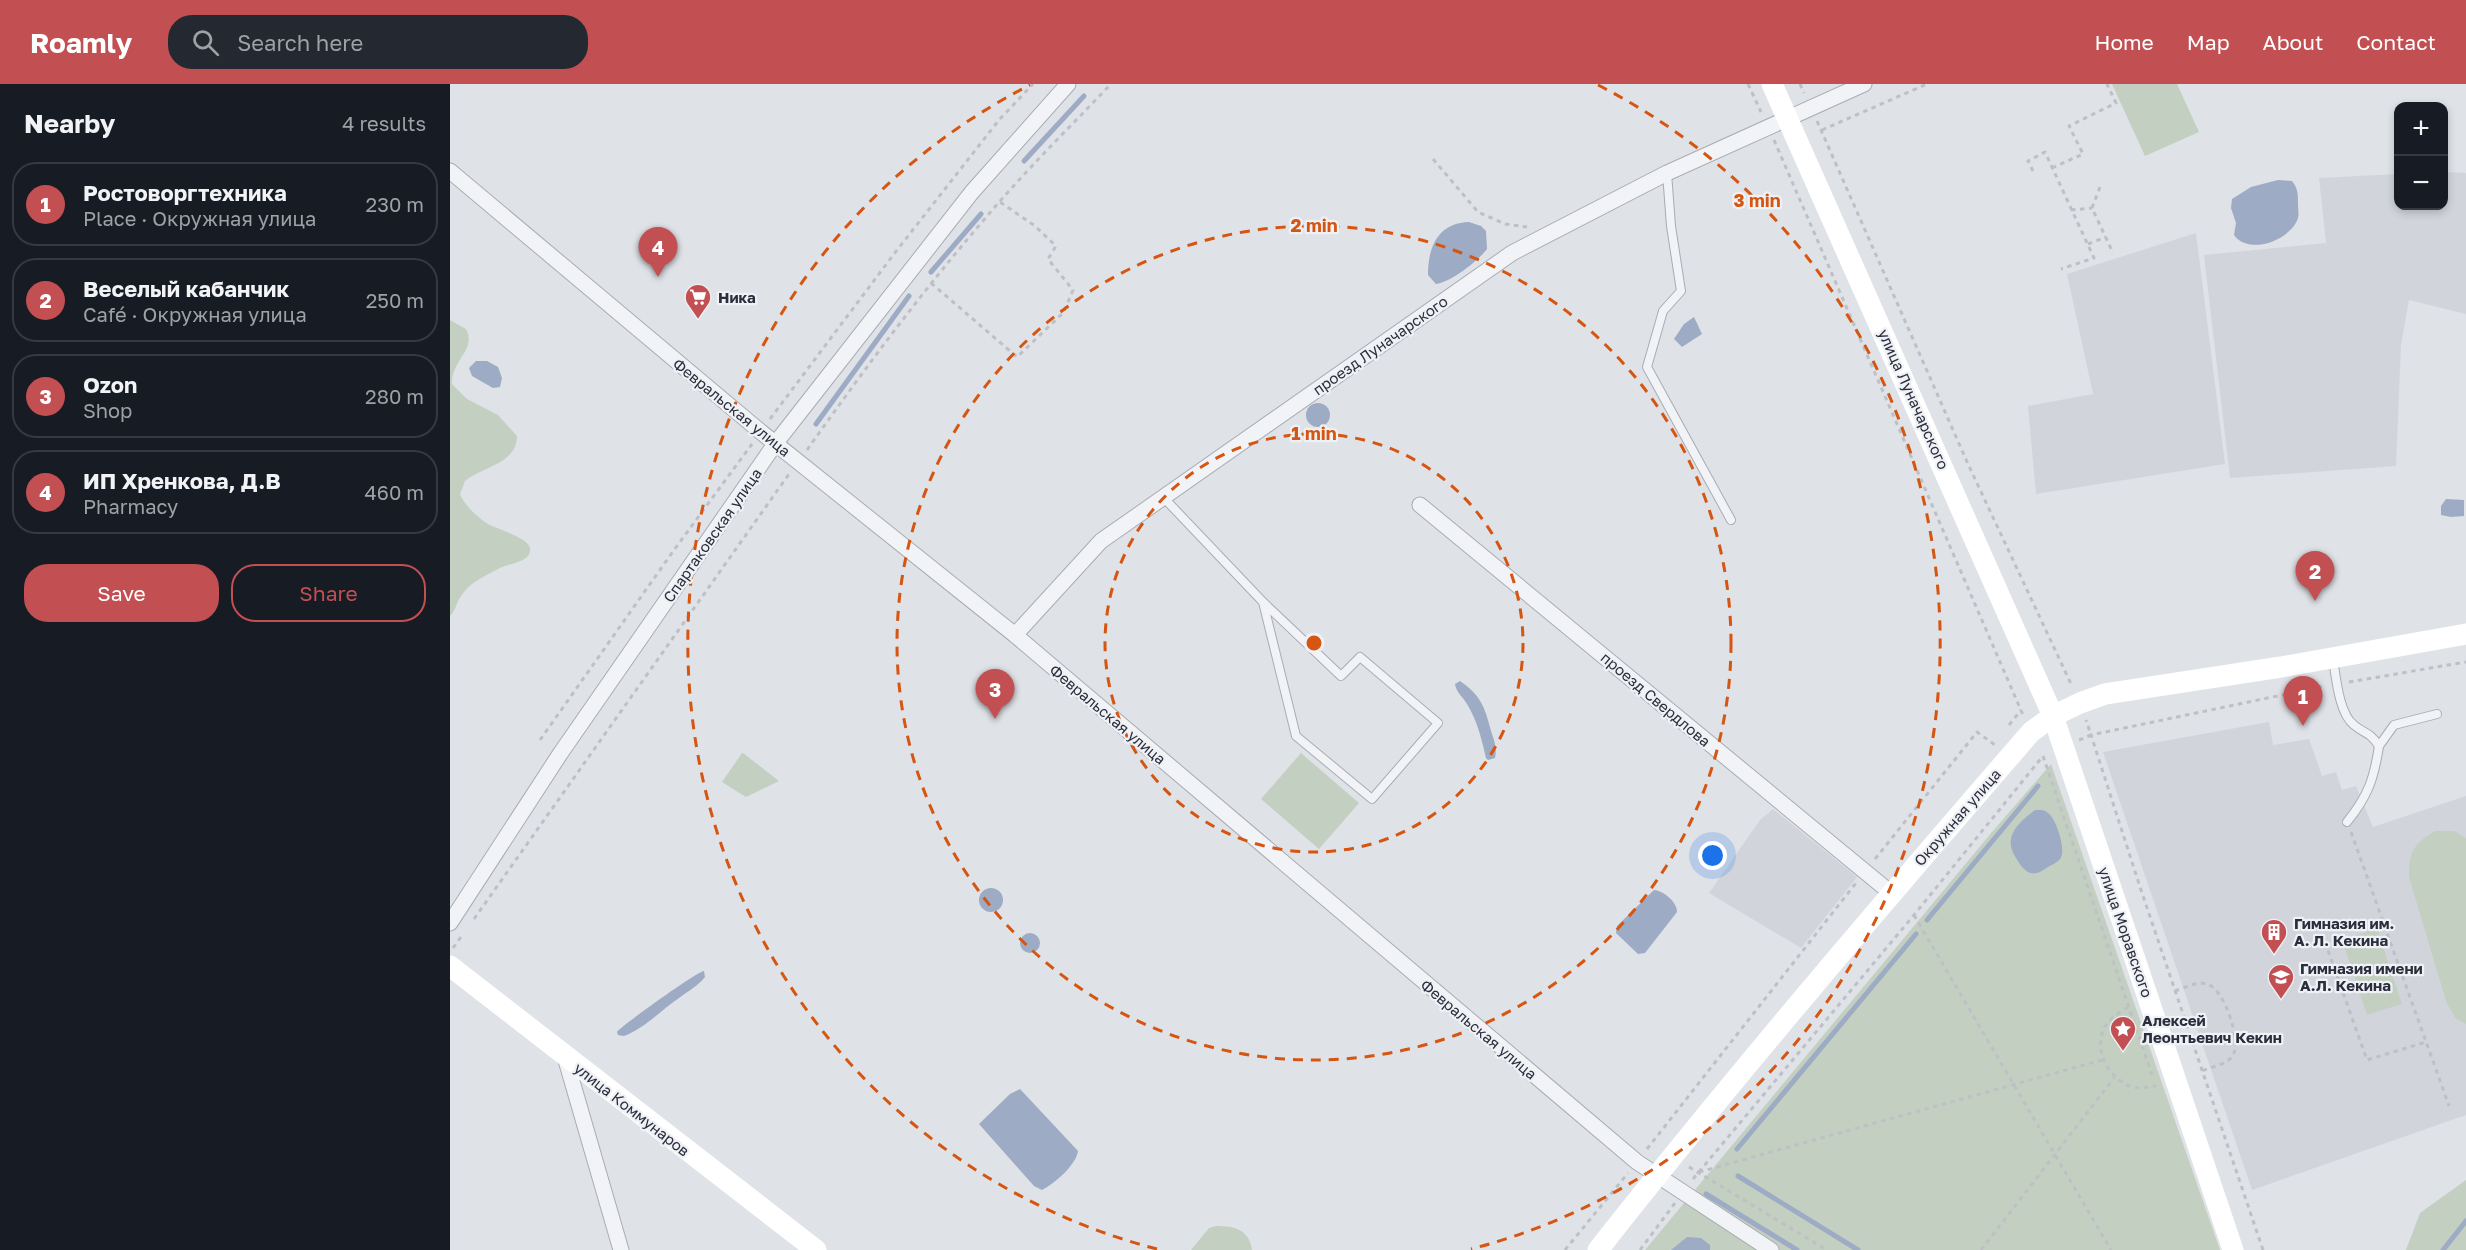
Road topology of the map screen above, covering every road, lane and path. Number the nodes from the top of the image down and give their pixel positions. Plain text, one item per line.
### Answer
1 (1033, 84) edge
2 (1068, 84) edge
3 (1111, 84) edge
4 (1748, 84) edge
5 (1772, 84) edge
6 (1800, 84) edge
7 (1864, 84) edge
8 (1927, 84) edge
9 (2107, 84) edge
10 (1810, 108) junction
11 (1789, 119) junction
12 (1769, 128) junction
13 (1821, 130) junction
14 (1433, 159) dead end
15 (2052, 168) junction
16 (450, 171) edge
17 (2033, 171) dead end
18 (1667, 173) junction
19 (2100, 187) dead end
20 (1000, 202) junction
21 (2092, 208) junction
22 (2072, 210) junction
23 (1553, 231) junction
24 (2106, 237) junction
25 (2087, 244) junction
26 (2113, 253) dead end
27 (2061, 269) dead end
28 (931, 283) junction
29 (761, 432) junction
30 (775, 444) junction
31 (799, 461) junction
32 (1163, 497) junction
33 (1420, 505) dead end
34 (1731, 520) dead end
35 (1263, 602) junction
36 (2466, 634) edge
37 (1015, 635) junction
38 (2332, 658) junction
39 (2466, 662) edge
40 (2338, 684) junction
41 (2080, 703) junction
42 (2020, 710) junction
43 (2437, 714) dead end
44 (2053, 716) junction
45 (2008, 728) dead end
46 (2031, 732) junction
47 (2091, 735) junction
48 (2001, 737) dead end
49 (540, 740) dead end
50 (2064, 746) junction
51 (2379, 746) junction
52 (2043, 756) junction
53 (2347, 822) joint
54 (1865, 872) junction
55 (1892, 893) junction
56 (1914, 915) junction
57 (450, 923) edge
58 (470, 924) dead end
59 (464, 933) dead end
60 (2325, 942) dead end
61 (450, 952) edge
62 (450, 966) edge
63 (2175, 991) junction
64 (2129, 1006) junction
65 (2426, 1042) junction
66 (565, 1057) junction
67 (2102, 1060) junction
68 (2202, 1071) junction
69 (2114, 1078) junction
70 (2013, 1085) junction
71 (2449, 1106) dead end
72 (2054, 1155) junction
73 (1637, 1162) junction
74 (1698, 1172) junction
75 (1656, 1176) junction
76 (1683, 1192) junction
77 (621, 1250) edge
78 (816, 1250) edge
79 (1565, 1250) edge
80 (1598, 1250) edge
81 (1640, 1250) edge
82 (1771, 1250) edge
83 (1827, 1250) edge
84 (1981, 1250) edge
85 (2110, 1250) edge
86 (2233, 1250) edge
87 (2263, 1250) edge

1 - 29 path
2 - 30 street, Спартаковская улица
3 - 20 path
4 - 12 path
5 - 11 street, улица Луначарского
6 - 10 path
7 - 10 street, проезд Луначарского
8 - 13 path
9 - 15 path
10 - 11 street, проезд Луначарского
10 - 13 path
11 - 12 street, проезд Луначарского
11 - 44 street, улица Луначарского
12 - 18 street, проезд Луначарского
12 - 42 path
13 - 41 path
14 - 23 path
15 - 17 path
15 - 22 path
16 - 29 street, Февральская улица
18 - 23 street, проезд Луначарского
18 - 34 lane
19 - 21 path
20 - 28 path
20 - 28 path
21 - 22 path
21 - 24 path
22 - 25 path
23 - 32 street, проезд Луначарского
24 - 25 path
24 - 26 path
25 - 27 path
28 - 31 path
29 - 30 street, Февральская улица
29 - 49 path
30 - 31 street, Февральская улица
30 - 57 street, Спартаковская улица
31 - 37 street, Февральская улица
31 - 58 path
32 - 35 lane
32 - 37 street, проезд Луначарского
33 - 54 street, проезд Свердлова
35 - 35 lane
36 - 38 street, Окружная улица
37 - 73 street, Февральская улица
38 - 40 lane
38 - 41 street, Окружная улица
39 - 40 path
40 - 47 path
40 - 51 lane
41 - 44 street, Окружная улица
41 - 47 path
42 - 45 path
42 - 46 path
43 - 51 lane
44 - 46 street, Окружная улица
44 - 50 street, улица Моравского
46 - 52 path
46 - 55 street, Окружная улица
47 - 50 path
47 - 63 path
48 - 54 path
50 - 86 street, улица Моравского
51 - 53 lane
52 - 56 path
52 - 64 path
53 - 65 path
54 - 55 street, проезд Свердлова
54 - 73 path
55 - 75 street, Окружная улица
56 - 70 path
56 - 74 path
59 - 61 path
60 - 65 path
62 - 66 street, улица Коммунаров
63 - 68 path
63 - 68 path
64 - 67 path
64 - 69 path
65 - 71 path
66 - 77 street
66 - 78 street, улица Коммунаров
67 - 69 path
67 - 70 path
68 - 87 path
69 - 72 path
70 - 72 path
70 - 74 path
72 - 84 path
72 - 85 path
73 - 75 street, Февральская улица
73 - 79 path
74 - 76 path
74 - 83 path
75 - 76 street, Февральская улица
75 - 80 street, Окружная улица
76 - 81 path
76 - 82 street, Февральская улица

